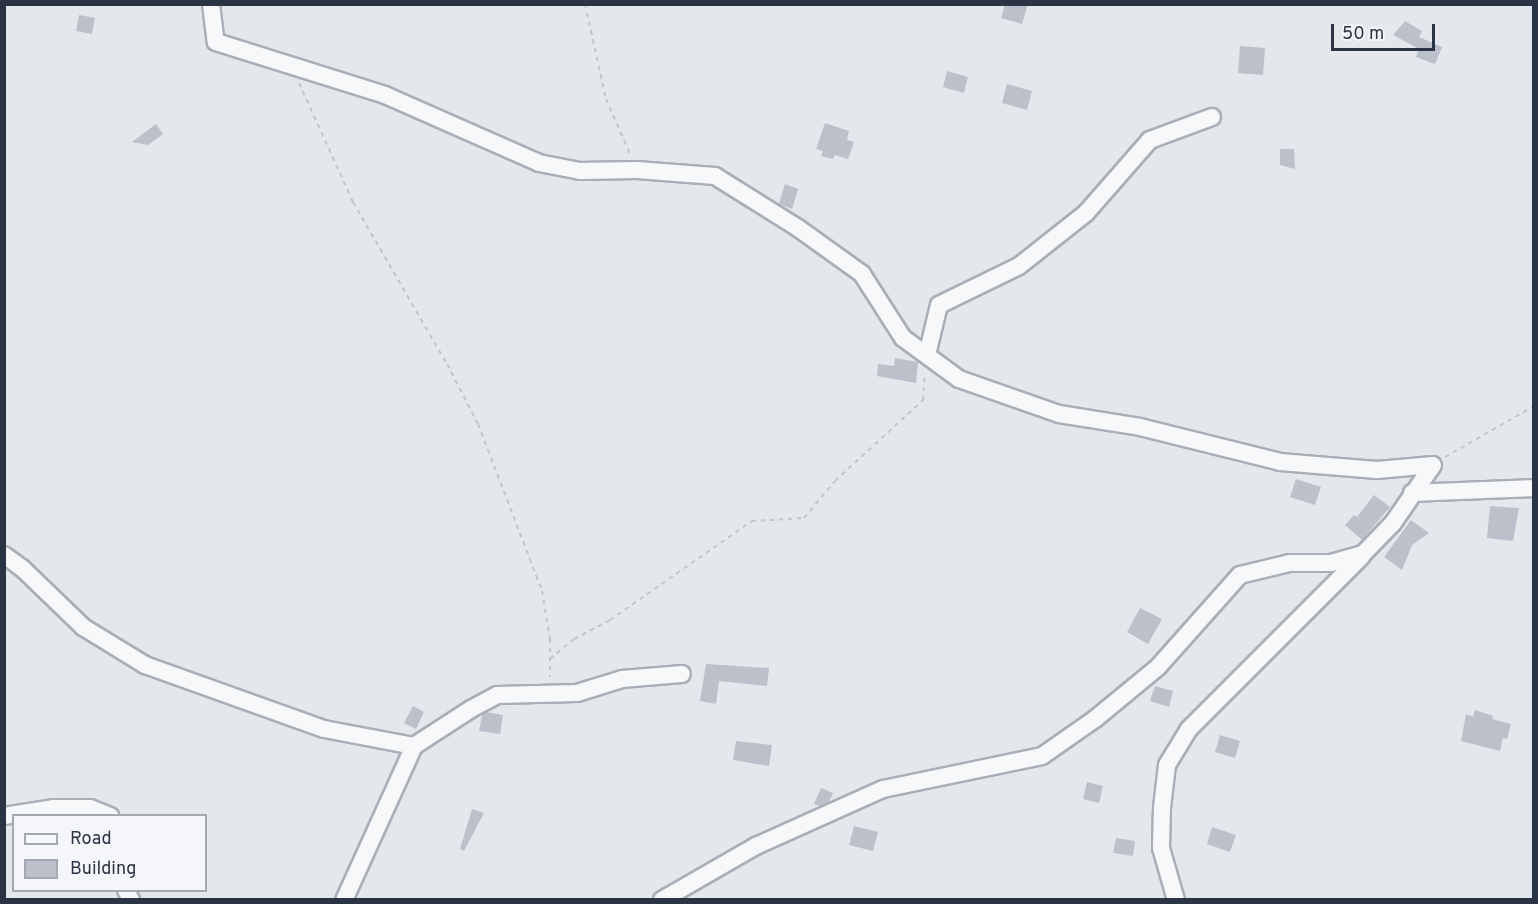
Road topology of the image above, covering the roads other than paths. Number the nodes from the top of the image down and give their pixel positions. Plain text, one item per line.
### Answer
1 (211, 4) edge
2 (1212, 117) dead end
3 (927, 355) junction
4 (1533, 488) edge
5 (1412, 494) junction
6 (1363, 554) junction
7 (4, 555) edge
8 (682, 674) dead end
9 (414, 746) junction
10 (16, 814) edge
11 (105, 814) edge
12 (344, 900) edge
13 (662, 900) edge
14 (1176, 900) edge

1 - 3 street
2 - 3 street
3 - 5 street
4 - 5 street
5 - 6 street
6 - 13 street
6 - 14 street
7 - 9 street
8 - 9 street
9 - 12 street
10 - 11 street

